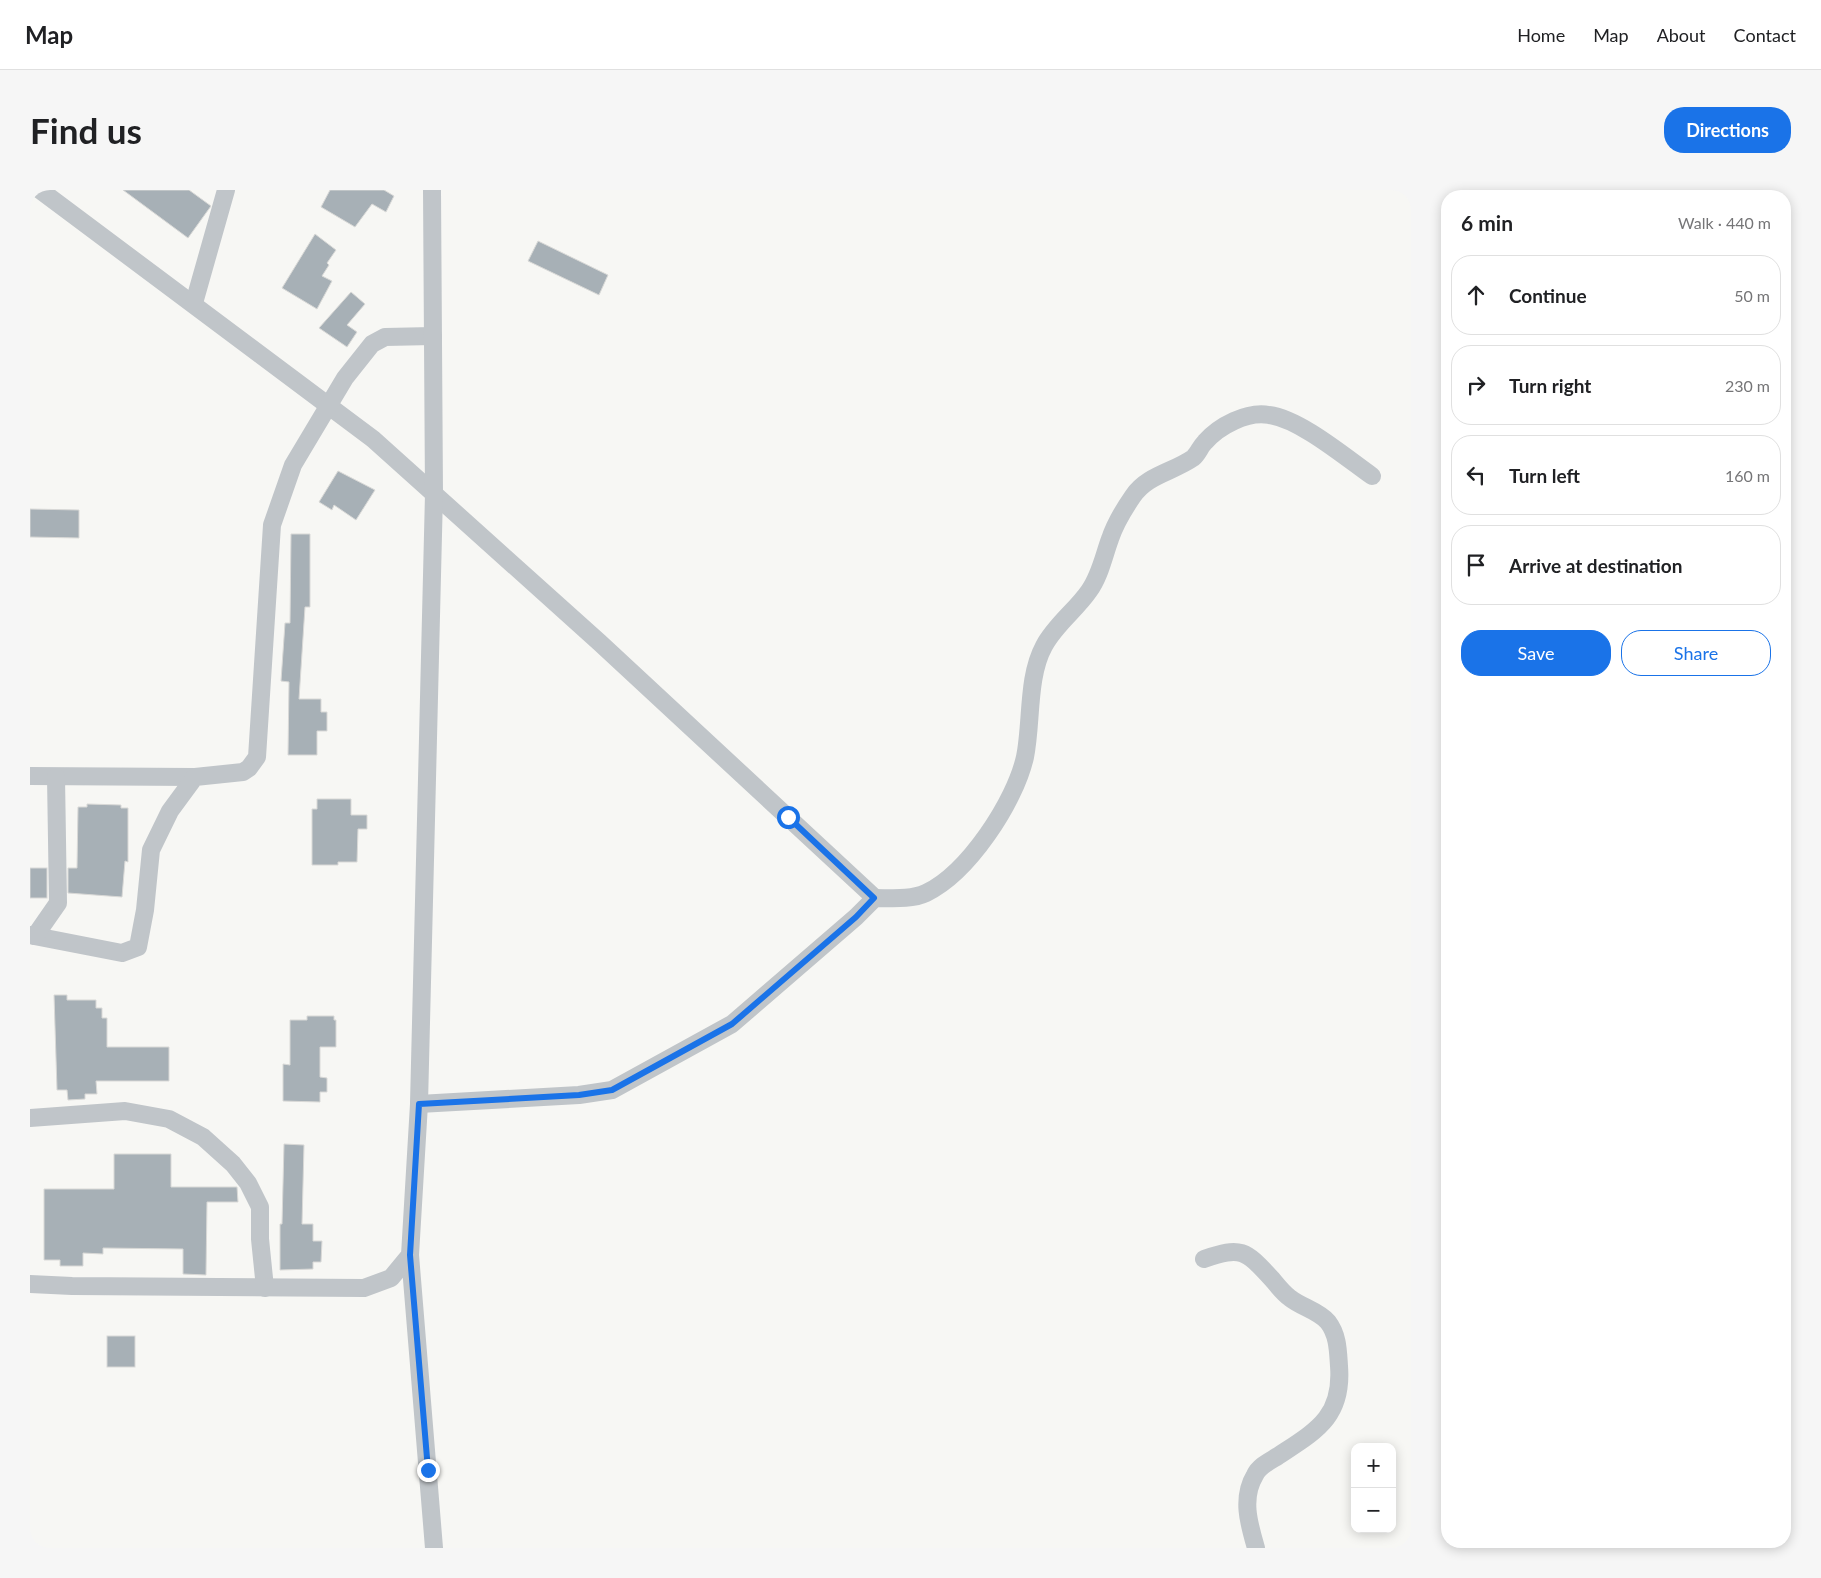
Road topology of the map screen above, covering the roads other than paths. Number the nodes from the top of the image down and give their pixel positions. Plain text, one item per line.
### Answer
1 (40, 190) edge
2 (226, 190) edge
3 (432, 190) edge
4 (194, 303) junction
5 (433, 336) junction
6 (328, 405) junction
7 (1372, 476) dead end
8 (434, 494) junction
9 (30, 776) edge
10 (56, 777) junction
11 (195, 777) junction
12 (874, 898) junction
13 (33, 936) edge
14 (419, 1104) junction
15 (30, 1118) edge
16 (410, 1255) junction
17 (1204, 1259) dead end
18 (30, 1284) edge
19 (266, 1288) junction
20 (434, 1548) edge
21 (1256, 1548) edge

1 - 4 street
2 - 4 street
3 - 5 street
4 - 6 street
5 - 6 street
5 - 8 street
6 - 8 street
6 - 11 street
7 - 12 street
8 - 12 street
8 - 14 street
9 - 10 street
10 - 11 street
10 - 13 street
11 - 13 street
12 - 14 street
14 - 16 street
15 - 19 street
16 - 19 street
16 - 20 street
17 - 21 street
18 - 19 street

